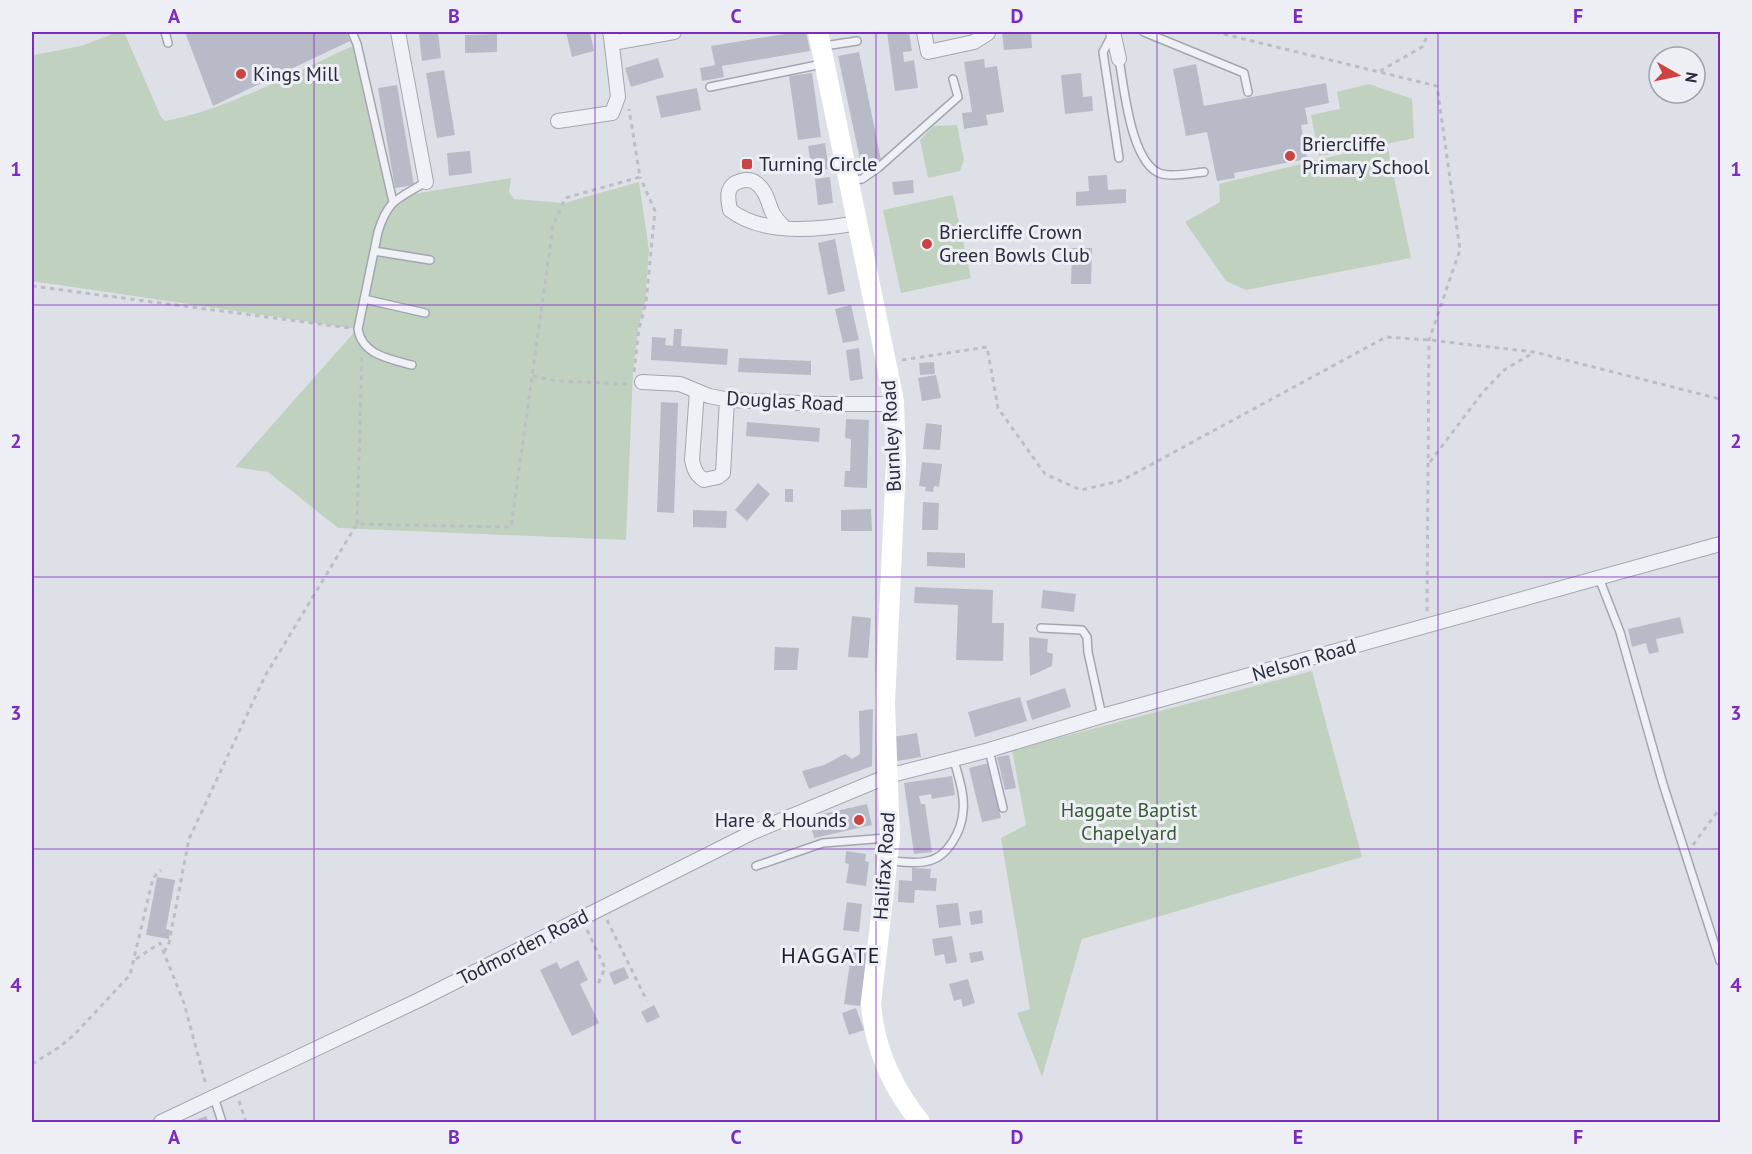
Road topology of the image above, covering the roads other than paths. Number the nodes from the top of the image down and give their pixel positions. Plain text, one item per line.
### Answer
1 (165, 32) edge
2 (352, 32) edge
3 (398, 32) edge
4 (674, 32) edge
5 (924, 32) edge
6 (1113, 32) edge
7 (1144, 32) edge
8 (659, 33) edge
9 (988, 33) dead end
10 (613, 37) edge
11 (857, 41) dead end
12 (168, 43) dead end
13 (821, 47) edge
14 (1119, 59) joint
15 (953, 79) dead end
16 (710, 87) dead end
17 (1248, 92) dead end
18 (558, 121) dead end
19 (1119, 158) dead end
20 (1204, 172) dead end
21 (849, 180) junction
22 (426, 182) joint
23 (393, 202) junction
24 (858, 223) junction
25 (784, 227) dead end
26 (374, 251) junction
27 (430, 260) dead end
28 (364, 299) junction
29 (425, 313) dead end
30 (412, 365) dead end
31 (641, 382) road end
32 (697, 391) junction
33 (728, 399) junction
34 (894, 404) junction
35 (1720, 544) edge
36 (1599, 578) junction
37 (1041, 628) dead end
38 (1102, 716) junction
39 (989, 750) junction
40 (954, 760) junction
41 (888, 776) junction
42 (1003, 807) dead end
43 (890, 838) junction
44 (888, 861) junction
45 (756, 866) dead end
46 (1720, 961) edge
47 (212, 1098) junction
48 (161, 1122) edge
49 (222, 1122) edge
50 (920, 1122) edge

1 - 12 lane
2 - 23 lane
3 - 22 street
4 - 8 street
5 - 9 street
6 - 14 street
6 - 19 lane
7 - 17 lane
8 - 10 street
10 - 18 street
11 - 13 lane
13 - 16 lane
13 - 21 street, Burnley Road
14 - 20 lane
15 - 21 lane
21 - 24 street, Burnley Road
22 - 23 lane
23 - 26 lane
24 - 25 street
24 - 34 street, Burnley Road
26 - 27 lane
26 - 28 lane
28 - 29 lane
28 - 30 lane
31 - 32 street, Douglas Road
32 - 33 street, Douglas Road
32 - 33 street
33 - 34 street, Douglas Road
34 - 41 street, Burnley Road
35 - 36 street, Nelson Road
36 - 38 street, Nelson Road
36 - 46 lane
37 - 38 lane
38 - 39 street, Nelson Road
39 - 40 street, Nelson Road
39 - 42 lane
40 - 41 street, Nelson Road
40 - 44 lane
41 - 43 street, Halifax Road
41 - 47 street, Todmorden Road
43 - 44 street, Halifax Road
43 - 45 lane
44 - 50 street, Halifax Road
47 - 48 street, Todmorden Road
47 - 49 lane

